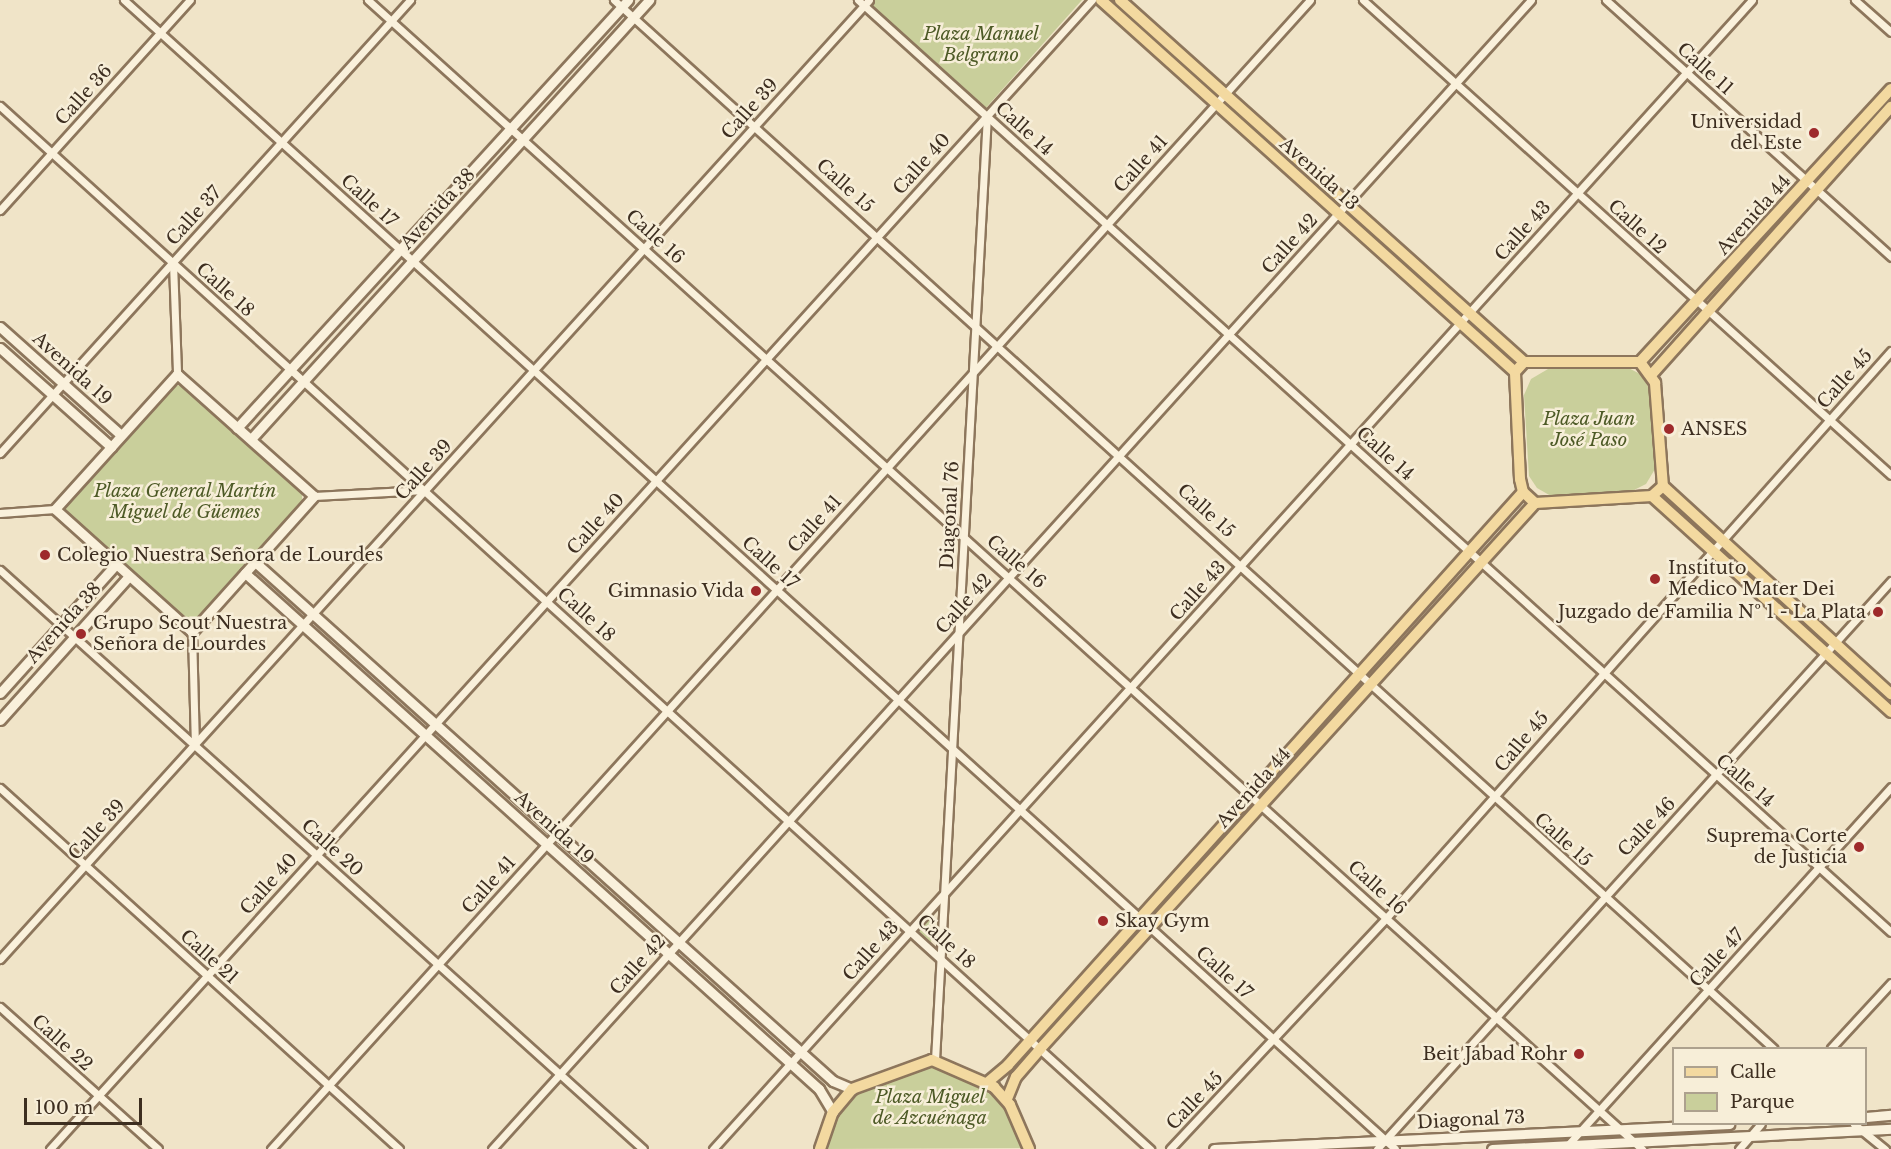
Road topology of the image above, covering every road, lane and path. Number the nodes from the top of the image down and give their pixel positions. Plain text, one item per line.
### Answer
1 (124, 0) edge
2 (190, 0) edge
3 (368, 0) edge
4 (410, 0) edge
5 (649, 0) edge
6 (858, 0) edge
7 (1092, 0) edge
8 (1101, 0) edge
9 (1120, 0) edge
10 (1310, 0) edge
11 (1364, 0) edge
12 (1531, 0) edge
13 (1606, 0) edge
14 (1752, 0) edge
15 (1856, 0) edge
16 (621, 2) edge
17 (867, 3) edge
18 (634, 17) junction
19 (391, 21) junction
20 (1891, 32) edge
21 (160, 33) junction
22 (1687, 72) junction
23 (1456, 83) junction
24 (1891, 89) edge
25 (1224, 93) junction
26 (1216, 103) junction
27 (0, 106) edge
28 (1891, 107) edge
29 (987, 115) junction
30 (755, 126) junction
31 (510, 127) junction
32 (523, 139) junction
33 (281, 142) junction
34 (52, 153) junction
35 (1807, 180) junction
36 (1816, 190) junction
37 (1578, 193) junction
38 (1347, 203) junction
39 (0, 210) edge
40 (1338, 213) junction
41 (1107, 224) junction
42 (878, 236) junction
43 (645, 248) junction
44 (401, 250) junction
45 (1891, 257) edge
46 (413, 261) junction
47 (173, 262) junction
48 (1697, 302) junction
49 (1707, 310) junction
50 (1469, 313) junction
51 (1461, 323) junction
52 (976, 325) junction
53 (0, 327) edge
54 (1229, 333) junction
55 (998, 344) junction
56 (0, 348) edge
57 (1891, 351) edge
58 (767, 358) junction
59 (1524, 362) junction
60 (1640, 362) junction
61 (291, 369) junction
62 (534, 370) junction
63 (972, 372) junction
64 (1515, 372) junction
65 (1653, 373) junction
66 (177, 374) junction
67 (304, 381) junction
68 (63, 383) junction
69 (52, 395) junction
70 (1829, 419) junction
71 (237, 428) junction
72 (121, 435) junction
73 (251, 440) junction
74 (1352, 444) junction
75 (111, 447) junction
76 (0, 453) edge
77 (1120, 454) junction
78 (888, 466) junction
79 (1891, 475) edge
80 (656, 480) junction
81 (1663, 486) junction
82 (425, 490) junction
83 (1523, 492) junction
84 (314, 496) junction
85 (1652, 496) junction
86 (1534, 503) junction
87 (55, 509) junction
88 (0, 513) edge
89 (964, 537) junction
90 (1722, 538) junction
91 (1470, 550) junction
92 (1711, 550) junction
93 (1482, 561) junction
94 (255, 562) junction
95 (116, 564) junction
96 (1243, 564) junction
97 (0, 570) edge
98 (245, 573) junction
99 (129, 576) junction
100 (1010, 576) junction
101 (1891, 581) edge
102 (777, 589) junction
103 (547, 600) junction
104 (313, 614) junction
105 (61, 625) junction
106 (303, 625) junction
107 (192, 632) junction
108 (959, 632) junction
109 (75, 637) junction
110 (1835, 643) junction
111 (1826, 653) junction
112 (1361, 670) junction
113 (1599, 674) junction
114 (1132, 686) junction
115 (1369, 686) junction
116 (0, 693) edge
117 (1891, 694) edge
118 (898, 699) junction
119 (668, 710) junction
120 (1891, 712) edge
121 (0, 720) edge
122 (435, 724) junction
123 (425, 735) junction
124 (195, 744) junction
125 (951, 747) junction
126 (1717, 776) junction
127 (1891, 787) edge
128 (0, 788) edge
129 (1251, 792) junction
130 (1494, 798) junction
131 (1263, 803) junction
132 (1020, 809) junction
133 (789, 820) junction
134 (556, 832) junction
135 (547, 844) junction
136 (317, 854) junction
137 (85, 865) junction
138 (1819, 866) junction
139 (946, 891) junction
140 (1602, 895) junction
141 (1139, 916) junction
142 (1387, 917) junction
143 (1150, 927) junction
144 (911, 929) junction
145 (1891, 932) edge
146 (679, 942) junction
147 (669, 953) junction
148 (941, 956) junction
149 (0, 959) edge
150 (438, 964) junction
151 (207, 975) junction
152 (1891, 983) edge
153 (1708, 990) junction
154 (0, 1006) edge
155 (1493, 1014) junction
156 (1275, 1039) junction
157 (1030, 1040) junction
158 (1772, 1047) edge
159 (1832, 1047) edge
160 (1040, 1049) junction
161 (800, 1052) junction
162 (935, 1060) junction
163 (790, 1063) junction
164 (560, 1073) junction
165 (988, 1082) junction
166 (328, 1085) junction
167 (852, 1089) junction
168 (98, 1095) junction
169 (1007, 1100) junction
170 (1599, 1111) junction
171 (833, 1112) junction
172 (1891, 1115) edge
173 (1867, 1117) edge
174 (1707, 1125) edge
175 (1760, 1125) edge
176 (1855, 1125) edge
177 (1619, 1129) junction
178 (1891, 1129) edge
179 (1862, 1130) junction
180 (1581, 1131) junction
181 (1750, 1136) junction
182 (1385, 1140) junction
183 (1634, 1142) junction
184 (1566, 1147) edge
185 (50, 1149) edge
186 (158, 1149) edge
187 (271, 1149) edge
188 (399, 1149) edge
189 (492, 1149) edge
190 (644, 1149) edge
191 (712, 1149) edge
192 (820, 1149) edge
193 (1029, 1149) edge
194 (1150, 1149) edge
195 (1170, 1149) edge
196 (1214, 1149) edge
197 (1377, 1149) edge
198 (1395, 1149) edge
199 (1492, 1149) edge
200 (1642, 1149) edge
201 (1739, 1149) edge
202 (1885, 1149) edge

1 - 21 street, Calle 17
2 - 21 street, Calle 36
3 - 19 street, Calle 16
4 - 19 street, Calle 37
5 - 18 main road, Avenida 38
6 - 17 street, Calle 14
7 - 29 street, Calle 40
8 - 26 main road, Avenida 13
9 - 25 main road, Avenida 13
10 - 25 street, Calle 41
11 - 23 street, Calle 12
12 - 23 street, Calle 42
13 - 22 street, Calle 11
14 - 22 street, Calle 43
15 - 20 street
16 - 18 street, Calle 15
16 - 31 main road, Avenida 38
17 - 29 street, Calle 14
17 - 30 street, Calle 39
18 - 30 street, Calle 15
18 - 32 main road, Avenida 38
19 - 31 street, Calle 16
19 - 33 street, Calle 37
21 - 33 street, Calle 17
21 - 34 street, Calle 36
22 - 35 street, Calle 11
22 - 37 street, Calle 43
23 - 37 street, Calle 12
23 - 38 street, Calle 42
24 - 35 main road, Avenida 44
25 - 26 street, Calle 41
25 - 38 main road, Avenida 13
26 - 40 main road, Avenida 13
26 - 41 street, Calle 41
27 - 34 street, Calle 18
28 - 36 main road, Avenida 44
29 - 41 street, Calle 14
29 - 42 street, Calle 40
29 - 52 street, Diagonal 76
30 - 42 street, Calle 15
30 - 43 street, Calle 39
31 - 32 street, Calle 16
31 - 44 main road, Avenida 38
32 - 43 street, Calle 16
32 - 46 main road, Avenida 38
33 - 44 street, Calle 17
33 - 47 street, Calle 37
34 - 39 street, Calle 36
34 - 47 street, Calle 18
35 - 36 street, Calle 11
35 - 48 main road, Avenida 44
36 - 45 street, Calle 11
36 - 49 main road, Avenida 44
37 - 48 street, Calle 12
37 - 50 street, Calle 43
38 - 40 street, Calle 42
38 - 50 main road, Avenida 13
40 - 51 main road, Avenida 13
40 - 54 street, Calle 42
41 - 54 street, Calle 14
41 - 55 street, Calle 41
42 - 52 street, Calle 15
42 - 58 street, Calle 40
43 - 58 street, Calle 16
43 - 62 street, Calle 39
44 - 46 street, Calle 17
44 - 61 main road, Avenida 38
46 - 62 street, Calle 17
46 - 67 main road, Avenida 38
47 - 61 street, Calle 18
47 - 66 street
47 - 68 street, Calle 37
48 - 49 street, Calle 12
48 - 60 main road, Avenida 44
49 - 65 main road, Avenida 44
49 - 70 street, Calle 12
50 - 51 street, Calle 43
50 - 59 main road, Avenida 13
51 - 64 main road, Avenida 13
51 - 74 street, Calle 43
52 - 55 street, Calle 15
52 - 63 street, Diagonal 76
53 - 68 main road, Avenida 19
54 - 74 street, Calle 14
54 - 77 street, Calle 42
55 - 63 street, Calle 41
55 - 77 street, Calle 15
56 - 69 main road, Avenida 19
57 - 70 street, Calle 45
58 - 78 street, Calle 16
58 - 80 street, Calle 40
59 - 60 main road
59 - 64 main road
60 - 65 main road
61 - 67 street, Calle 18
61 - 71 main road, Avenida 38
62 - 80 street, Calle 17
62 - 82 street, Calle 39
63 - 78 street, Calle 41
63 - 89 street, Diagonal 76
64 - 83 main road
65 - 81 main road
66 - 71 main road
66 - 72 main road
67 - 73 main road, Avenida 38
67 - 82 street, Calle 18
68 - 69 street, Calle 37
68 - 72 main road, Avenida 19
69 - 75 main road, Avenida 19
69 - 76 street, Calle 37
70 - 79 street, Calle 12
70 - 90 street, Calle 45
71 - 73 main road
72 - 75 main road
73 - 84 main road
74 - 91 street, Calle 14
74 - 96 street, Calle 43
75 - 87 main road
77 - 96 street, Calle 15
77 - 100 street, Calle 42
78 - 89 street, Calle 16
78 - 102 street, Calle 41
80 - 102 street, Calle 17
80 - 103 street, Calle 40
81 - 85 main road
81 - 90 main road
82 - 84 street
82 - 103 street, Calle 18
82 - 104 street, Calle 39
83 - 86 main road
83 - 91 main road, Avenida 44
84 - 94 main road
85 - 86 main road
85 - 92 main road
86 - 93 main road, Avenida 44
87 - 88 street
87 - 95 main road
89 - 100 street, Calle 16
89 - 108 street, Diagonal 76
90 - 92 street, Calle 45
90 - 110 main road
91 - 93 street, Calle 14
91 - 112 main road, Avenida 44
92 - 111 main road
92 - 113 street, Calle 45
93 - 113 street, Calle 14
93 - 115 main road, Avenida 44
94 - 98 main road
94 - 104 main road, Avenida 19
95 - 99 main road
95 - 105 main road, Avenida 38
96 - 112 street, Calle 15
96 - 114 street, Calle 43
97 - 105 street, Calle 20
98 - 106 main road, Avenida 19
98 - 107 main road
99 - 107 main road
99 - 109 main road, Avenida 38
100 - 108 street, Calle 42
100 - 114 street, Calle 16
101 - 110 street, Calle 46
102 - 118 street, Calle 17
102 - 119 street, Calle 41
103 - 119 street, Calle 18
103 - 122 street, Calle 40
104 - 106 street, Calle 39
104 - 122 main road, Avenida 19
105 - 109 street, Calle 20
105 - 116 main road, Avenida 38
106 - 123 main road, Avenida 19
106 - 124 street, Calle 39
107 - 124 street
108 - 118 street, Calle 42
108 - 125 street, Diagonal 76
109 - 121 main road, Avenida 38
109 - 124 street, Calle 20
110 - 111 street, Calle 46
110 - 117 main road
111 - 120 main road
111 - 126 street, Calle 46
112 - 115 street, Calle 15
112 - 129 main road, Avenida 44
113 - 126 street, Calle 14
113 - 130 street, Calle 45
114 - 129 street, Calle 16
114 - 132 street, Calle 43
115 - 130 street, Calle 15
115 - 131 main road, Avenida 44
118 - 125 street, Calle 17
118 - 133 street, Calle 42
119 - 133 street, Calle 18
119 - 134 street, Calle 41
122 - 123 street, Calle 40
122 - 134 main road, Avenida 19
123 - 135 main road, Avenida 19
123 - 136 street, Calle 40
124 - 136 street, Calle 20
124 - 137 street, Calle 39
125 - 132 street, Calle 17
125 - 139 street, Diagonal 76
126 - 138 street, Calle 14
126 - 140 street, Calle 46
127 - 138 street, Calle 47
128 - 137 street, Calle 21
129 - 131 street, Calle 16
129 - 141 main road, Avenida 44
130 - 140 street, Calle 15
130 - 142 street, Calle 45
131 - 142 street, Calle 16
131 - 143 main road, Avenida 44
132 - 139 street, Calle 43
132 - 141 street, Calle 17
133 - 144 street, Calle 18
133 - 146 street, Calle 42
134 - 135 street, Calle 41
134 - 146 main road, Avenida 19
135 - 147 main road, Avenida 19
135 - 150 street, Calle 41
136 - 150 street, Calle 20
136 - 151 street, Calle 40
137 - 149 street, Calle 39
137 - 151 street, Calle 21
138 - 145 street, Calle 14
138 - 153 street, Calle 47
139 - 144 street, Calle 43
139 - 148 street, Diagonal 76
140 - 153 street, Calle 15
140 - 155 street, Calle 46
141 - 143 street, Calle 17
141 - 157 main road, Avenida 44
142 - 155 street, Calle 16
142 - 156 street, Calle 45
143 - 156 street, Calle 17
143 - 160 main road, Avenida 44
144 - 148 street, Calle 18
144 - 161 street, Calle 43
146 - 147 street, Calle 42
146 - 161 main road, Avenida 19
147 - 163 main road, Avenida 19
147 - 164 street, Calle 42
148 - 157 street, Calle 18
148 - 162 street, Diagonal 76
150 - 164 street, Calle 20
150 - 166 street, Calle 41
151 - 166 street, Calle 21
151 - 168 street, Calle 40
152 - 159 street
153 - 158 street, Calle 15
153 - 170 street, Calle 47
154 - 168 street, Calle 22
155 - 170 street, Calle 16
155 - 182 street, Calle 46
156 - 182 street, Calle 17
156 - 195 street, Calle 45
157 - 160 street, Calle 18
157 - 165 main road, Avenida 44
160 - 169 main road, Avenida 44
160 - 194 street, Calle 18
161 - 163 street, Calle 43
161 - 167 main road, Avenida 19
162 - 165 main road
162 - 167 main road
163 - 171 main road, Avenida 19
163 - 191 street, Calle 43
164 - 189 street, Calle 42
164 - 190 street, Calle 20
165 - 169 main road
166 - 187 street, Calle 41
166 - 188 street, Calle 21
167 - 171 main road
168 - 185 street, Calle 40
168 - 186 street, Calle 22
169 - 193 main road
170 - 177 street, Calle 16
170 - 180 street, Calle 47
171 - 192 main road
172 - 173 main road
174 - 177 main road, Diagonal 73
175 - 181 street
176 - 179 street
177 - 180 main road, Diagonal 73
177 - 183 street, Calle 16
178 - 179 main road, Diagonal 73
179 - 181 main road, Diagonal 73
179 - 202 street
180 - 182 main road, Diagonal 73
180 - 184 street, Calle 47
181 - 183 main road, Diagonal 73
181 - 201 street
182 - 196 main road, Diagonal 73
182 - 197 street, Calle 46
182 - 198 street, Calle 17
183 - 184 main road, Diagonal 73
183 - 200 street, Calle 16
184 - 199 main road, Diagonal 73

